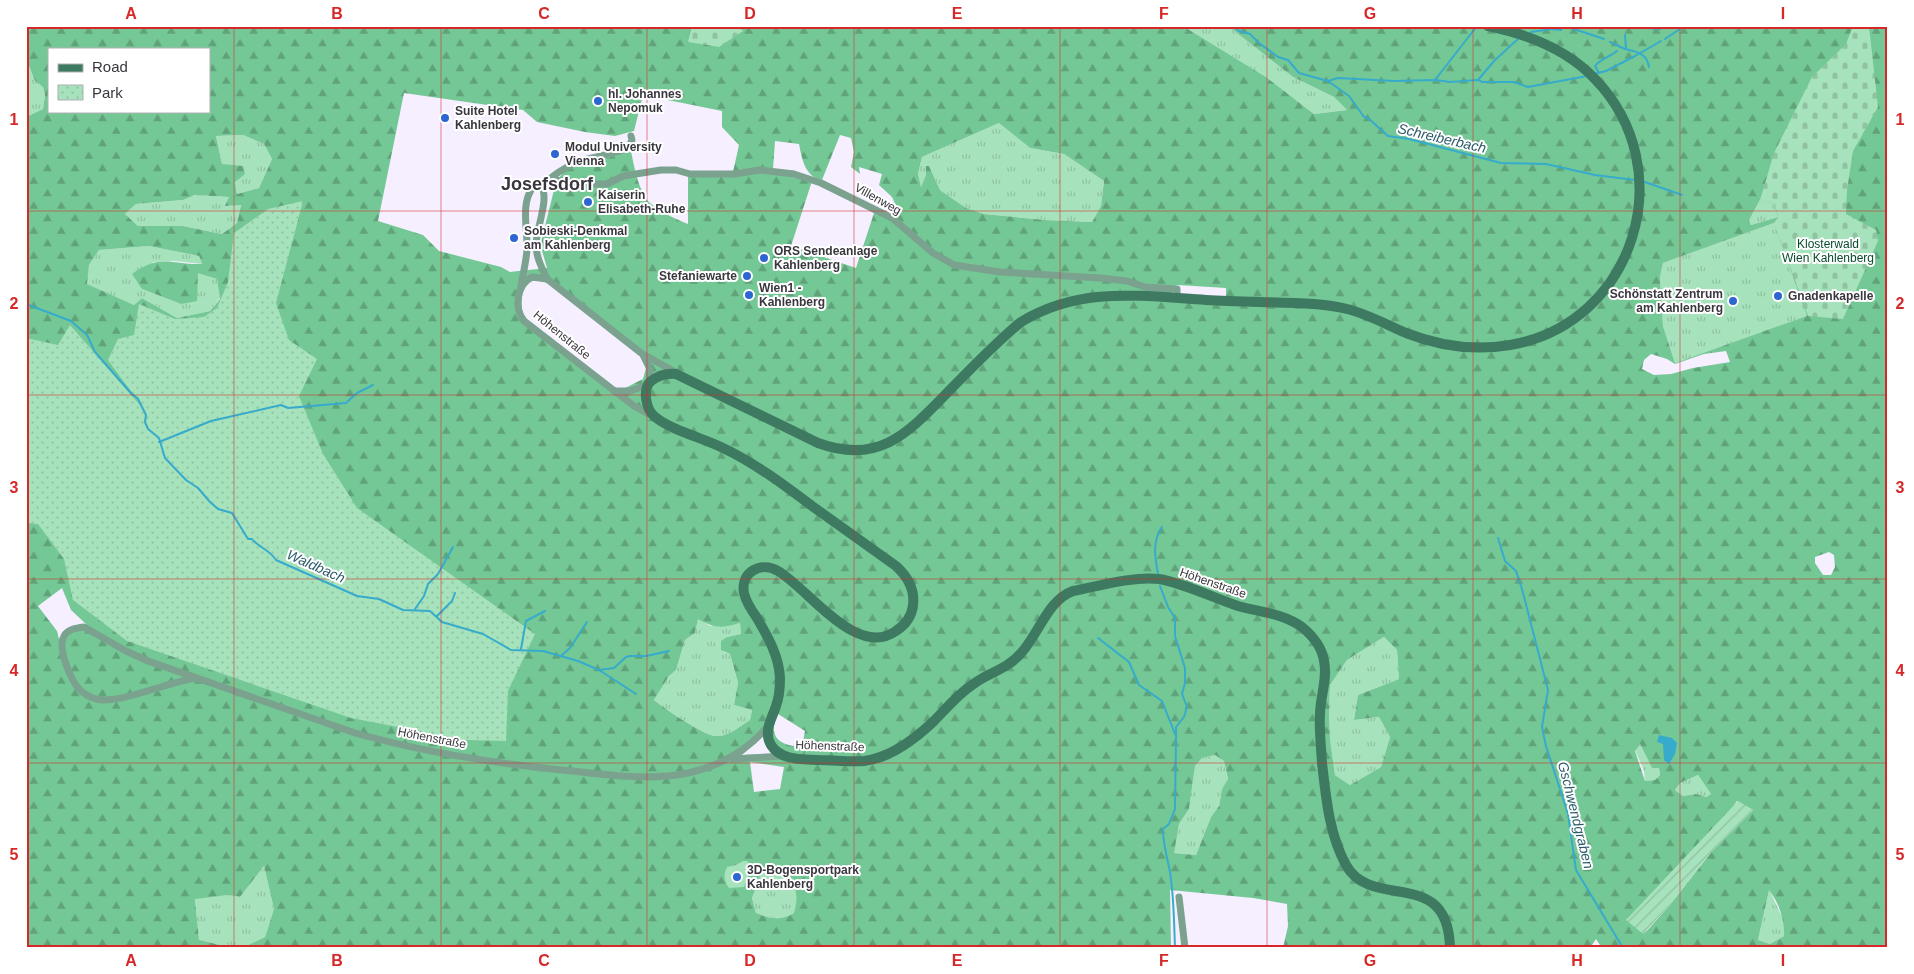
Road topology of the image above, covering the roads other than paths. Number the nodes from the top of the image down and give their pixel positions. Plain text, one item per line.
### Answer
1 (1488, 26) edge
2 (631, 136) dead end
3 (549, 180) junction
4 (542, 186) junction
5 (547, 279) junction
6 (518, 296) junction
7 (1177, 299) junction
8 (641, 353) junction
9 (691, 380) junction
10 (649, 384) junction
11 (613, 391) junction
12 (660, 420) junction
13 (197, 678) junction
14 (768, 725) junction
15 (781, 754) junction
16 (730, 759) junction
17 (1179, 897) dead end
18 (1185, 948) edge
19 (1450, 948) edge

1 - 7 street
2 - 3 street
3 - 4 street
3 - 7 street, Villenweg
4 - 5 street
4 - 6 street
5 - 6 street
5 - 8 street
6 - 11 street, Höhenstraße
7 - 9 street
8 - 9 street
8 - 10 street
9 - 10 street
10 - 11 street
10 - 12 street
11 - 12 street, Höhenstraße
12 - 14 street, Höhenstraße
13 - 13 street, Höhenstraße
13 - 16 street, Höhenstraße
14 - 15 street, Höhenstraße
14 - 16 street, Höhenstraße
15 - 16 street, Höhenstraße
15 - 19 street, Höhenstraße
17 - 18 street

